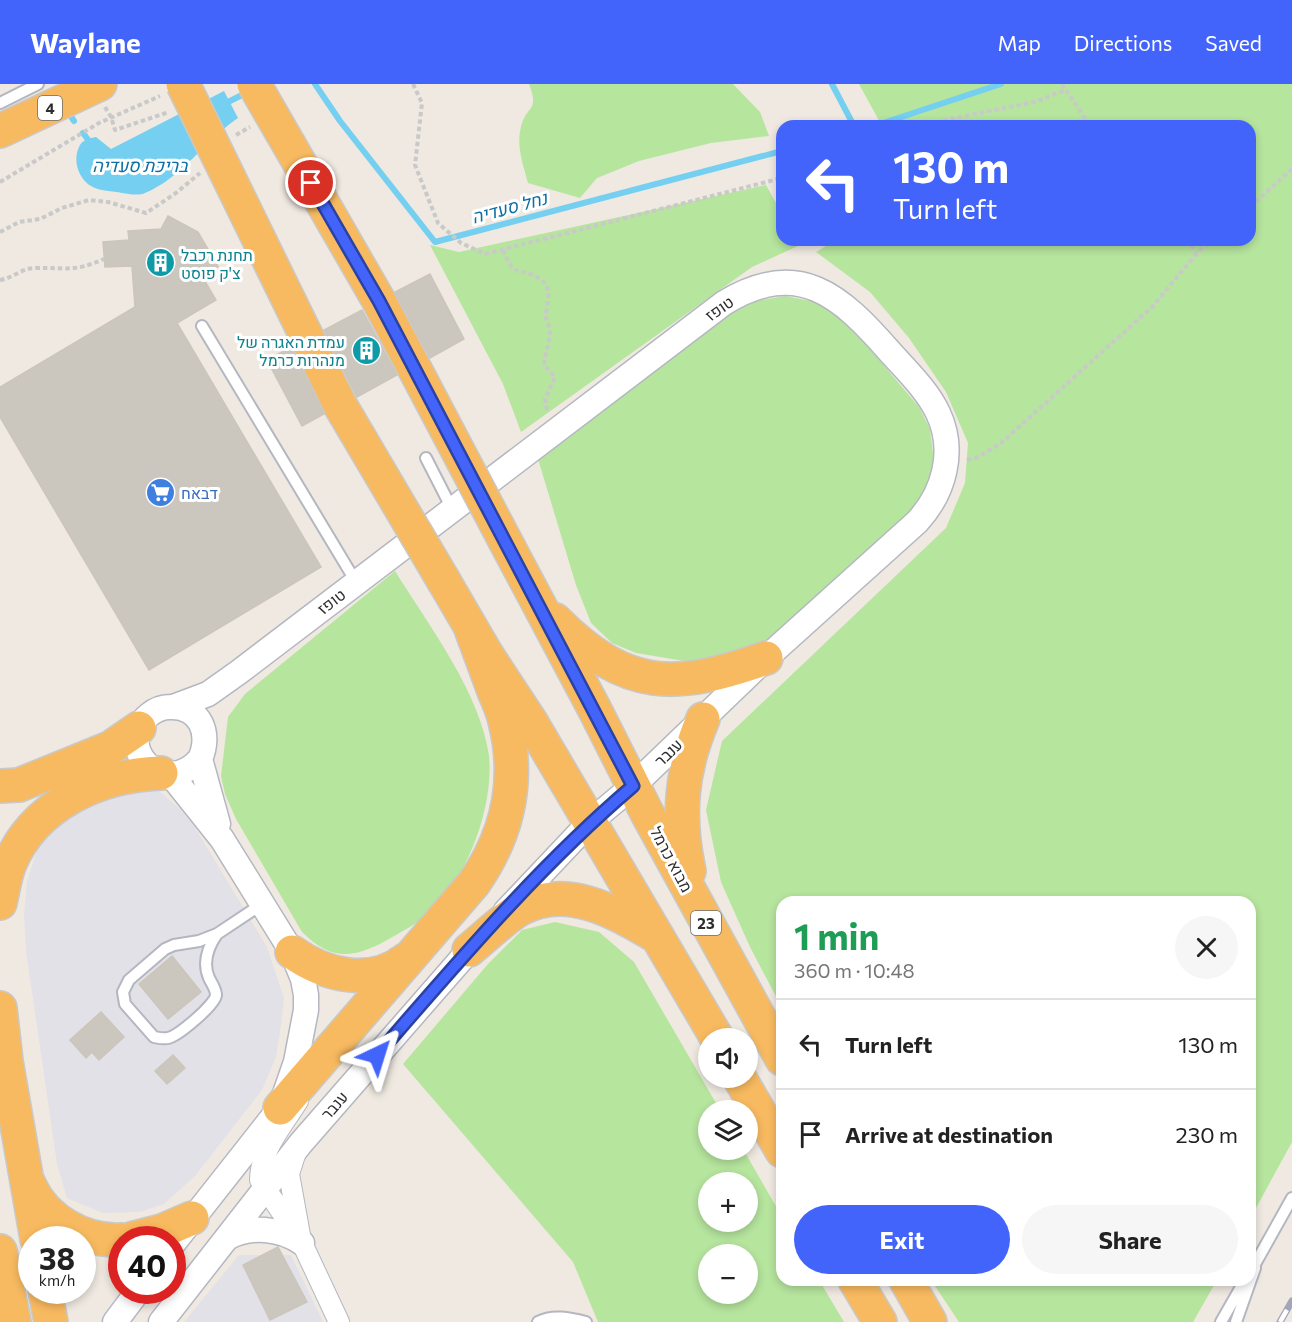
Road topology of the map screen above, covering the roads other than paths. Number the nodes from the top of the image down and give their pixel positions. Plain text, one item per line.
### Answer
1 (38, 84) edge
2 (254, 84) edge
3 (173, 94) edge
4 (98, 98) edge
5 (0, 103) edge
6 (0, 131) edge
7 (202, 326) dead end
8 (426, 458) dead end
9 (452, 508) junction
10 (356, 582) junction
11 (535, 599) junction
12 (470, 626) junction
13 (766, 658) junction
14 (239, 672) junction
15 (176, 706) junction
16 (703, 718) junction
17 (139, 728) junction
18 (203, 748) junction
19 (166, 774) junction
20 (0, 786) edge
21 (633, 786) junction
22 (590, 822) junction
23 (222, 839) junction
24 (695, 902) junction
25 (0, 903) edge
26 (262, 904) junction
27 (217, 934) junction
28 (659, 938) junction
29 (469, 950) junction
30 (292, 952) junction
31 (413, 953) junction
32 (0, 1008) edge
33 (711, 1028) edge
34 (333, 1045) junction
35 (776, 1048) edge
36 (3, 1053) edge
37 (745, 1088) edge
38 (280, 1108) junction
39 (776, 1141) edge
40 (301, 1143) junction
41 (26, 1177) junction
42 (265, 1190) junction
43 (1292, 1198) edge
44 (192, 1218) junction
45 (35, 1226) edge
46 (174, 1226) edge
47 (186, 1226) edge
48 (227, 1238) junction
49 (108, 1239) edge
50 (302, 1243) junction
51 (0, 1251) edge
52 (1259, 1257) junction
53 (1256, 1262) edge
54 (1256, 1265) edge
55 (859, 1286) edge
56 (909, 1286) edge
57 (1242, 1286) edge
58 (1249, 1286) edge
59 (48, 1304) edge
60 (128, 1304) edge
61 (14, 1322) edge
62 (51, 1322) edge
63 (115, 1322) edge
64 (161, 1322) edge
65 (339, 1322) edge
66 (538, 1322) edge
67 (586, 1322) edge
68 (880, 1322) edge
69 (930, 1322) edge
70 (1221, 1322) edge
71 (1236, 1322) edge

1 - 5 lane
2 - 11 highway, 23, bridge
3 - 12 highway, bridge
4 - 6 highway, 4
7 - 10 lane
8 - 9 lane
9 - 10 street, טופז
9 - 13 street, טופז
10 - 14 street, טופז
11 - 13 highway
11 - 21 highway, 23
12 - 22 highway
12 - 31 highway
13 - 16 street, ענבר
14 - 15 street, טופז
14 - 18 street
15 - 17 street
15 - 18 street
16 - 21 street, ענבר
16 - 24 highway
17 - 19 street
17 - 20 highway
18 - 19 street
18 - 23 street
19 - 23 street
19 - 25 highway
21 - 22 street, ענבר
21 - 24 highway, מבוא כרמל / 23
22 - 28 highway
22 - 29 street, ענבר
23 - 26 street
24 - 35 highway, מבוא כרמל / 23
26 - 27 lane
26 - 30 street
27 - 27 lane
28 - 29 highway
28 - 33 highway
29 - 40 street, ענבר
30 - 31 highway
30 - 38 street
31 - 34 highway
32 - 36 highway
34 - 38 highway
34 - 42 street
36 - 41 highway
37 - 39 highway
38 - 44 street
40 - 42 street, ענבר
40 - 50 street
41 - 45 highway
41 - 49 highway
42 - 48 street, ענבר
42 - 50 street
43 - 52 lane
44 - 46 highway
44 - 47 street
48 - 50 street
48 - 64 street, ענבר
50 - 65 street
51 - 61 highway
52 - 53 lane
52 - 54 lane
55 - 68 highway
56 - 69 highway
57 - 70 lane
58 - 71 lane
59 - 62 highway
60 - 63 street
66 - 67 lane

